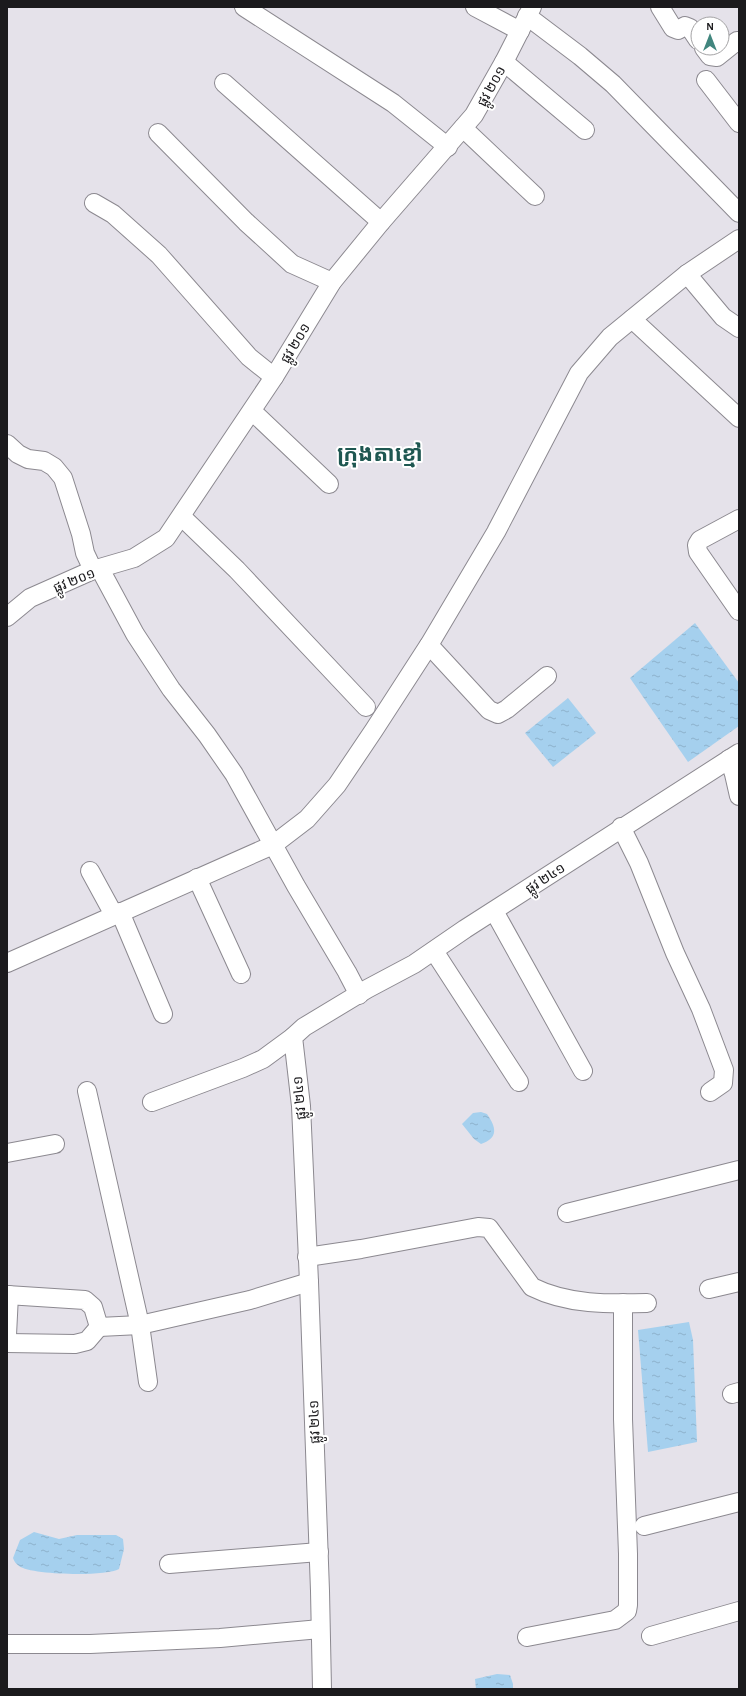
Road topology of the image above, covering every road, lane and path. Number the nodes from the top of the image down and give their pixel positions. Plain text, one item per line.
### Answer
1 (244, 7) edge
2 (475, 7) edge
3 (660, 7) edge
4 (526, 18) edge
5 (690, 28) edge
6 (738, 41) edge
7 (730, 47) edge
8 (504, 62) junction
9 (706, 80) dead end
10 (224, 83) dead end
11 (739, 123) edge
12 (463, 128) junction
13 (585, 130) dead end
14 (158, 134) dead end
15 (448, 147) junction
16 (535, 196) dead end
17 (94, 203) dead end
18 (739, 213) edge
19 (381, 222) junction
20 (739, 239) edge
21 (687, 274) junction
22 (332, 282) junction
23 (632, 319) junction
24 (739, 328) edge
25 (274, 377) junction
26 (252, 411) junction
27 (739, 418) edge
28 (7, 444) edge
29 (329, 484) dead end
30 (182, 517) junction
31 (739, 519) edge
32 (96, 570) junction
33 (739, 611) edge
34 (7, 617) edge
35 (429, 645) junction
36 (547, 676) dead end
37 (366, 707) dead end
38 (734, 756) edge
39 (739, 796) edge
40 (621, 827) junction
41 (273, 845) junction
42 (90, 871) dead end
43 (197, 878) junction
44 (494, 911) junction
45 (117, 914) junction
46 (434, 950) junction
47 (7, 963) edge
48 (241, 974) dead end
49 (359, 995) junction
50 (163, 1014) dead end
51 (293, 1037) junction
52 (583, 1071) dead end
53 (519, 1082) dead end
54 (87, 1092) dead end
55 (710, 1092) dead end
56 (152, 1102) dead end
57 (56, 1144) dead end
58 (7, 1153) edge
59 (739, 1170) edge
60 (567, 1213) dead end
61 (307, 1257) junction
62 (309, 1282) junction
63 (739, 1282) edge
64 (709, 1289) dead end
65 (8, 1295) edge
66 (623, 1303) junction
67 (647, 1303) dead end
68 (140, 1325) junction
69 (99, 1327) junction
70 (7, 1335) edge
71 (7, 1343) edge
72 (148, 1382) dead end
73 (739, 1502) edge
74 (644, 1526) dead end
75 (319, 1552) junction
76 (169, 1564) dead end
77 (739, 1611) edge
78 (320, 1629) junction
79 (651, 1636) dead end
80 (527, 1637) dead end
81 (7, 1644) edge
82 (322, 1689) edge

1 - 15 street
2 - 4 street
3 - 5 street
4 - 8 street, ផ្លូវ ២០១
4 - 18 street
6 - 7 street
8 - 12 street, ផ្លូវ ២០១
8 - 13 street
9 - 11 street
10 - 19 street
12 - 15 street, ផ្លូវ ២០១
12 - 16 street
14 - 22 street
15 - 19 street, ផ្លូវ ២០១
17 - 25 street
19 - 22 street, ផ្លូវ ២០១
20 - 21 street
21 - 23 street
21 - 24 street
22 - 25 street, ផ្លូវ ២០១
23 - 27 street
23 - 35 street
25 - 26 street, ផ្លូវ ២០១
26 - 29 street
26 - 30 street, ផ្លូវ ២០១
28 - 32 street
30 - 32 street, ផ្លូវ ២០១
30 - 37 street
31 - 33 street
32 - 34 street, ផ្លូវ ២០១
32 - 41 street
35 - 36 street
35 - 41 street
38 - 39 street
38 - 40 street, ផ្លូវ ២៤១
40 - 44 street, ផ្លូវ ២៤១
40 - 55 street
41 - 43 street
41 - 49 street
42 - 45 street
43 - 45 street
43 - 48 street
44 - 46 street, ផ្លូវ ២៤១
44 - 52 street
45 - 47 street
45 - 50 street
46 - 49 street, ផ្លូវ ២៤១
46 - 53 street
49 - 51 street, ផ្លូវ ២៤១
51 - 56 street
51 - 61 street, ផ្លូវ ២៤១
54 - 68 street
57 - 58 street
59 - 60 street
61 - 62 street, ផ្លូវ ២៤១
61 - 66 street
62 - 68 street
62 - 75 street, ផ្លូវ ២៤១
63 - 64 street
65 - 69 street
65 - 70 street
66 - 67 street
66 - 80 street
68 - 69 street
68 - 72 street
69 - 71 street
73 - 74 street
75 - 76 street
75 - 78 street, ផ្លូវ ២៤១
77 - 79 street
78 - 81 street
78 - 82 street, ផ្លូវ ២៤១

